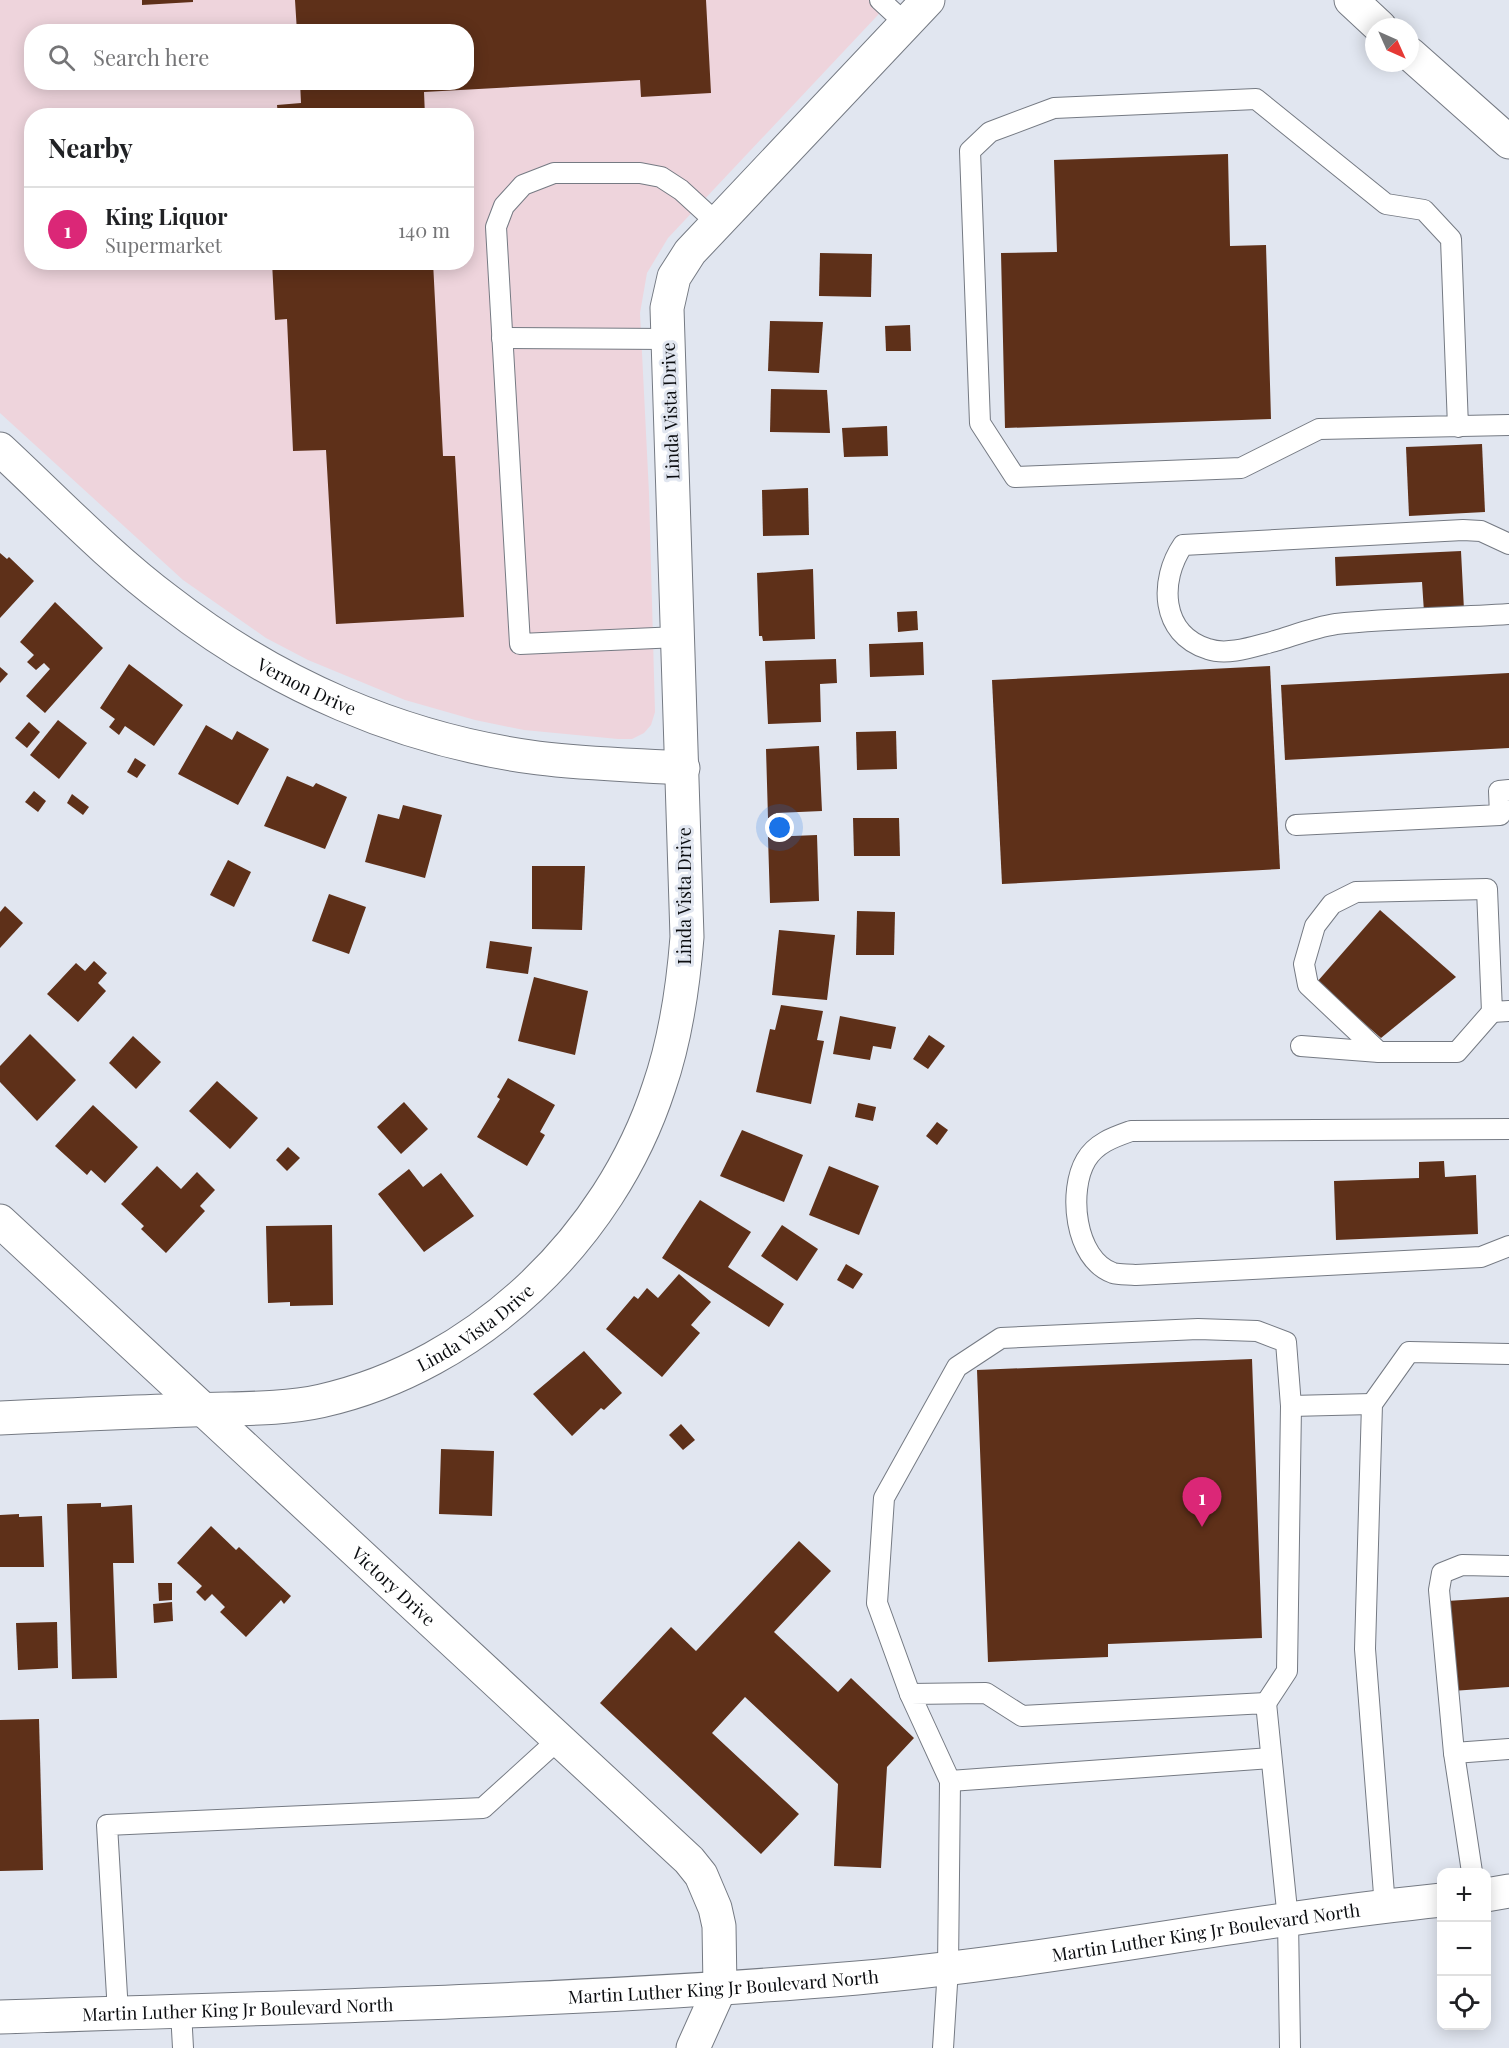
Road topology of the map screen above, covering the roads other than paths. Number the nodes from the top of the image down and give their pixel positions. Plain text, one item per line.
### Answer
1 (880, 0) edge
2 (928, 0) edge
3 (1351, 0) edge
4 (1370, 18) edge
5 (906, 24) junction
6 (1419, 62) edge
7 (1509, 142) edge
8 (717, 223) junction
9 (502, 338) junction
10 (668, 339) junction
11 (1509, 425) edge
12 (1458, 426) junction
13 (0, 449) edge
14 (1509, 544) edge
15 (1509, 614) edge
16 (678, 638) junction
17 (683, 768) junction
18 (1509, 790) edge
19 (1296, 825) dead end
20 (1500, 1011) edge
21 (1301, 1046) dead end
22 (1379, 1052) junction
23 (1508, 1132) edge
24 (0, 1221) edge
25 (1509, 1246) edge
26 (1509, 1354) edge
27 (1372, 1404) junction
28 (1291, 1406) junction
29 (205, 1410) junction
30 (0, 1418) edge
31 (1509, 1566) edge
32 (910, 1694) junction
33 (1266, 1703) junction
34 (559, 1739) junction
35 (1509, 1749) edge
36 (1454, 1753) junction
37 (1271, 1758) junction
38 (950, 1781) junction
39 (1471, 1868) edge
40 (1509, 1891) edge
41 (1491, 1894) edge
42 (1437, 1901) edge
43 (1385, 1907) junction
44 (1288, 1920) junction
45 (948, 1968) junction
46 (720, 1988) junction
47 (181, 2011) junction
48 (118, 2013) junction
49 (0, 2018) edge
50 (183, 2048) edge
51 (693, 2048) edge
52 (943, 2048) edge
53 (1290, 2048) edge

1 - 5 lane
2 - 5 street, Linda Vista Drive
3 - 4 street
5 - 8 street, Linda Vista Drive
6 - 7 street
8 - 9 lane
8 - 10 street, Linda Vista Drive
9 - 10 lane
9 - 16 lane
10 - 16 street, Linda Vista Drive
11 - 12 lane
12 - 12 lane
13 - 17 street, Vernon Drive
14 - 15 lane
16 - 17 street, Linda Vista Drive
17 - 29 street, Linda Vista Drive
18 - 19 lane
20 - 22 lane
20 - 22 lane
21 - 22 lane
23 - 25 lane
24 - 29 street, Victory Drive
26 - 27 lane
27 - 28 lane
27 - 43 lane
28 - 32 lane
28 - 33 lane
29 - 30 street, Linda Vista Drive
29 - 34 street, Victory Drive
31 - 36 lane
32 - 33 lane
32 - 38 lane
33 - 37 lane
34 - 46 street, Victory Drive
34 - 48 lane
35 - 36 lane
36 - 39 lane
37 - 38 lane
37 - 44 lane
38 - 45 lane
40 - 41 street
42 - 43 street, Martin Luther King Jr Boulevard North
43 - 44 street, Martin Luther King Jr Boulevard North
44 - 45 street, Martin Luther King Jr Boulevard North
44 - 53 lane
45 - 46 street, Martin Luther King Jr Boulevard North
45 - 52 lane
46 - 47 street, Martin Luther King Jr Boulevard North
46 - 51 street
47 - 48 street, Martin Luther King Jr Boulevard North
47 - 50 lane
48 - 49 street, Martin Luther King Jr Boulevard North

